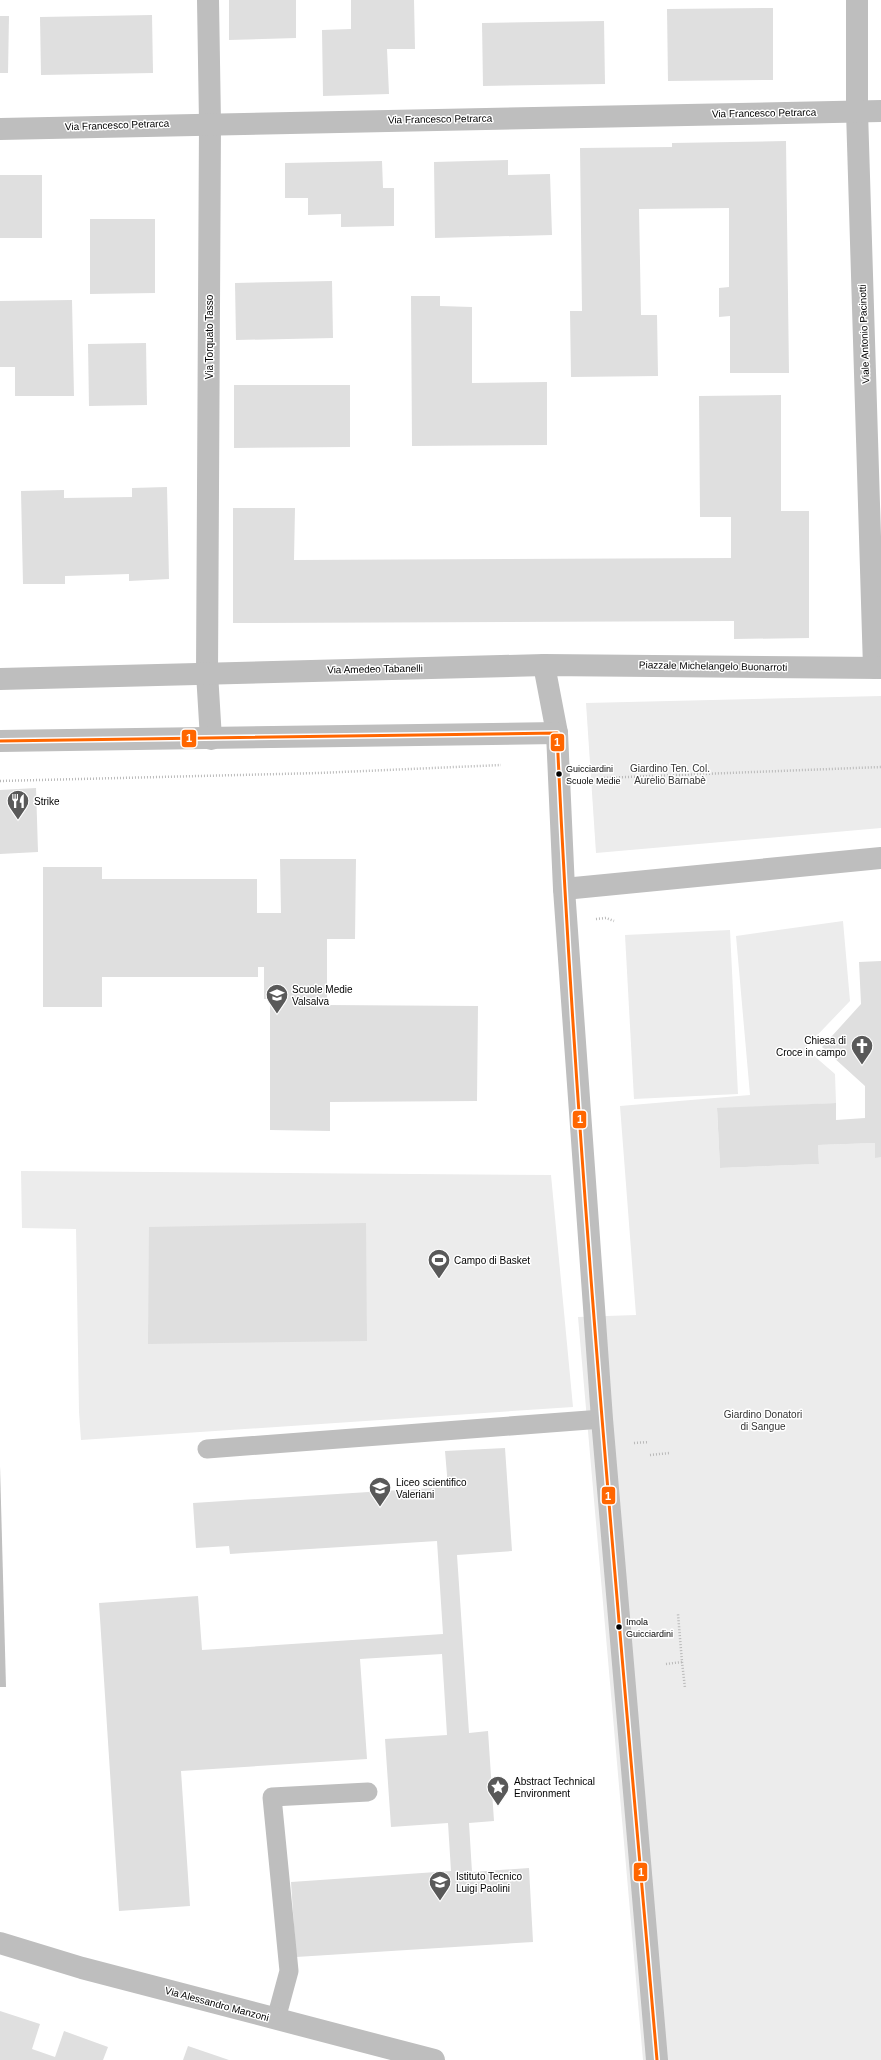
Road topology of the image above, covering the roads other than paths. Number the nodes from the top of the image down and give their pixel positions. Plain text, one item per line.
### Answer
1 (208, 0) edge
2 (857, 0) edge
3 (857, 111) junction
4 (881, 111) edge
5 (210, 123) junction
6 (0, 128) edge
7 (874, 458) edge
8 (544, 665) junction
9 (878, 668) edge
10 (207, 674) junction
11 (0, 679) edge
12 (557, 733) junction
13 (211, 739) junction
14 (0, 742) edge
15 (881, 858) edge
16 (564, 889) junction
17 (602, 1419) junction
18 (207, 1449) dead end
19 (368, 1792) dead end
20 (0, 1943) edge
21 (276, 2019) junction
22 (389, 2054) edge
23 (434, 2060) edge
24 (657, 2060) edge

1 - 5 street, Via Torquato Tasso
2 - 3 street, Viale Antonio Pacinotti
3 - 4 street, Via Francesco Petrarca
3 - 5 street, Via Francesco Petrarca
3 - 7 street, Viale Antonio Pacinotti
5 - 6 street, Via Francesco Petrarca
5 - 10 street, Via Torquato Tasso
7 - 9 street, Viale Antonio Pacinotti
8 - 9 street, Piazzale Michelangelo Buonarroti
8 - 10 street, Via Amedeo Tabanelli
8 - 12 street
10 - 11 street, Via Amedeo Tabanelli
10 - 13 street
12 - 13 street
12 - 16 street
13 - 14 street
15 - 16 street
16 - 17 street
17 - 18 lane
17 - 24 street
19 - 21 lane
20 - 21 street, Via Alessandro Manzoni
21 - 22 street, Via Alessandro Manzoni
22 - 23 street, Via Alessandro Manzoni

